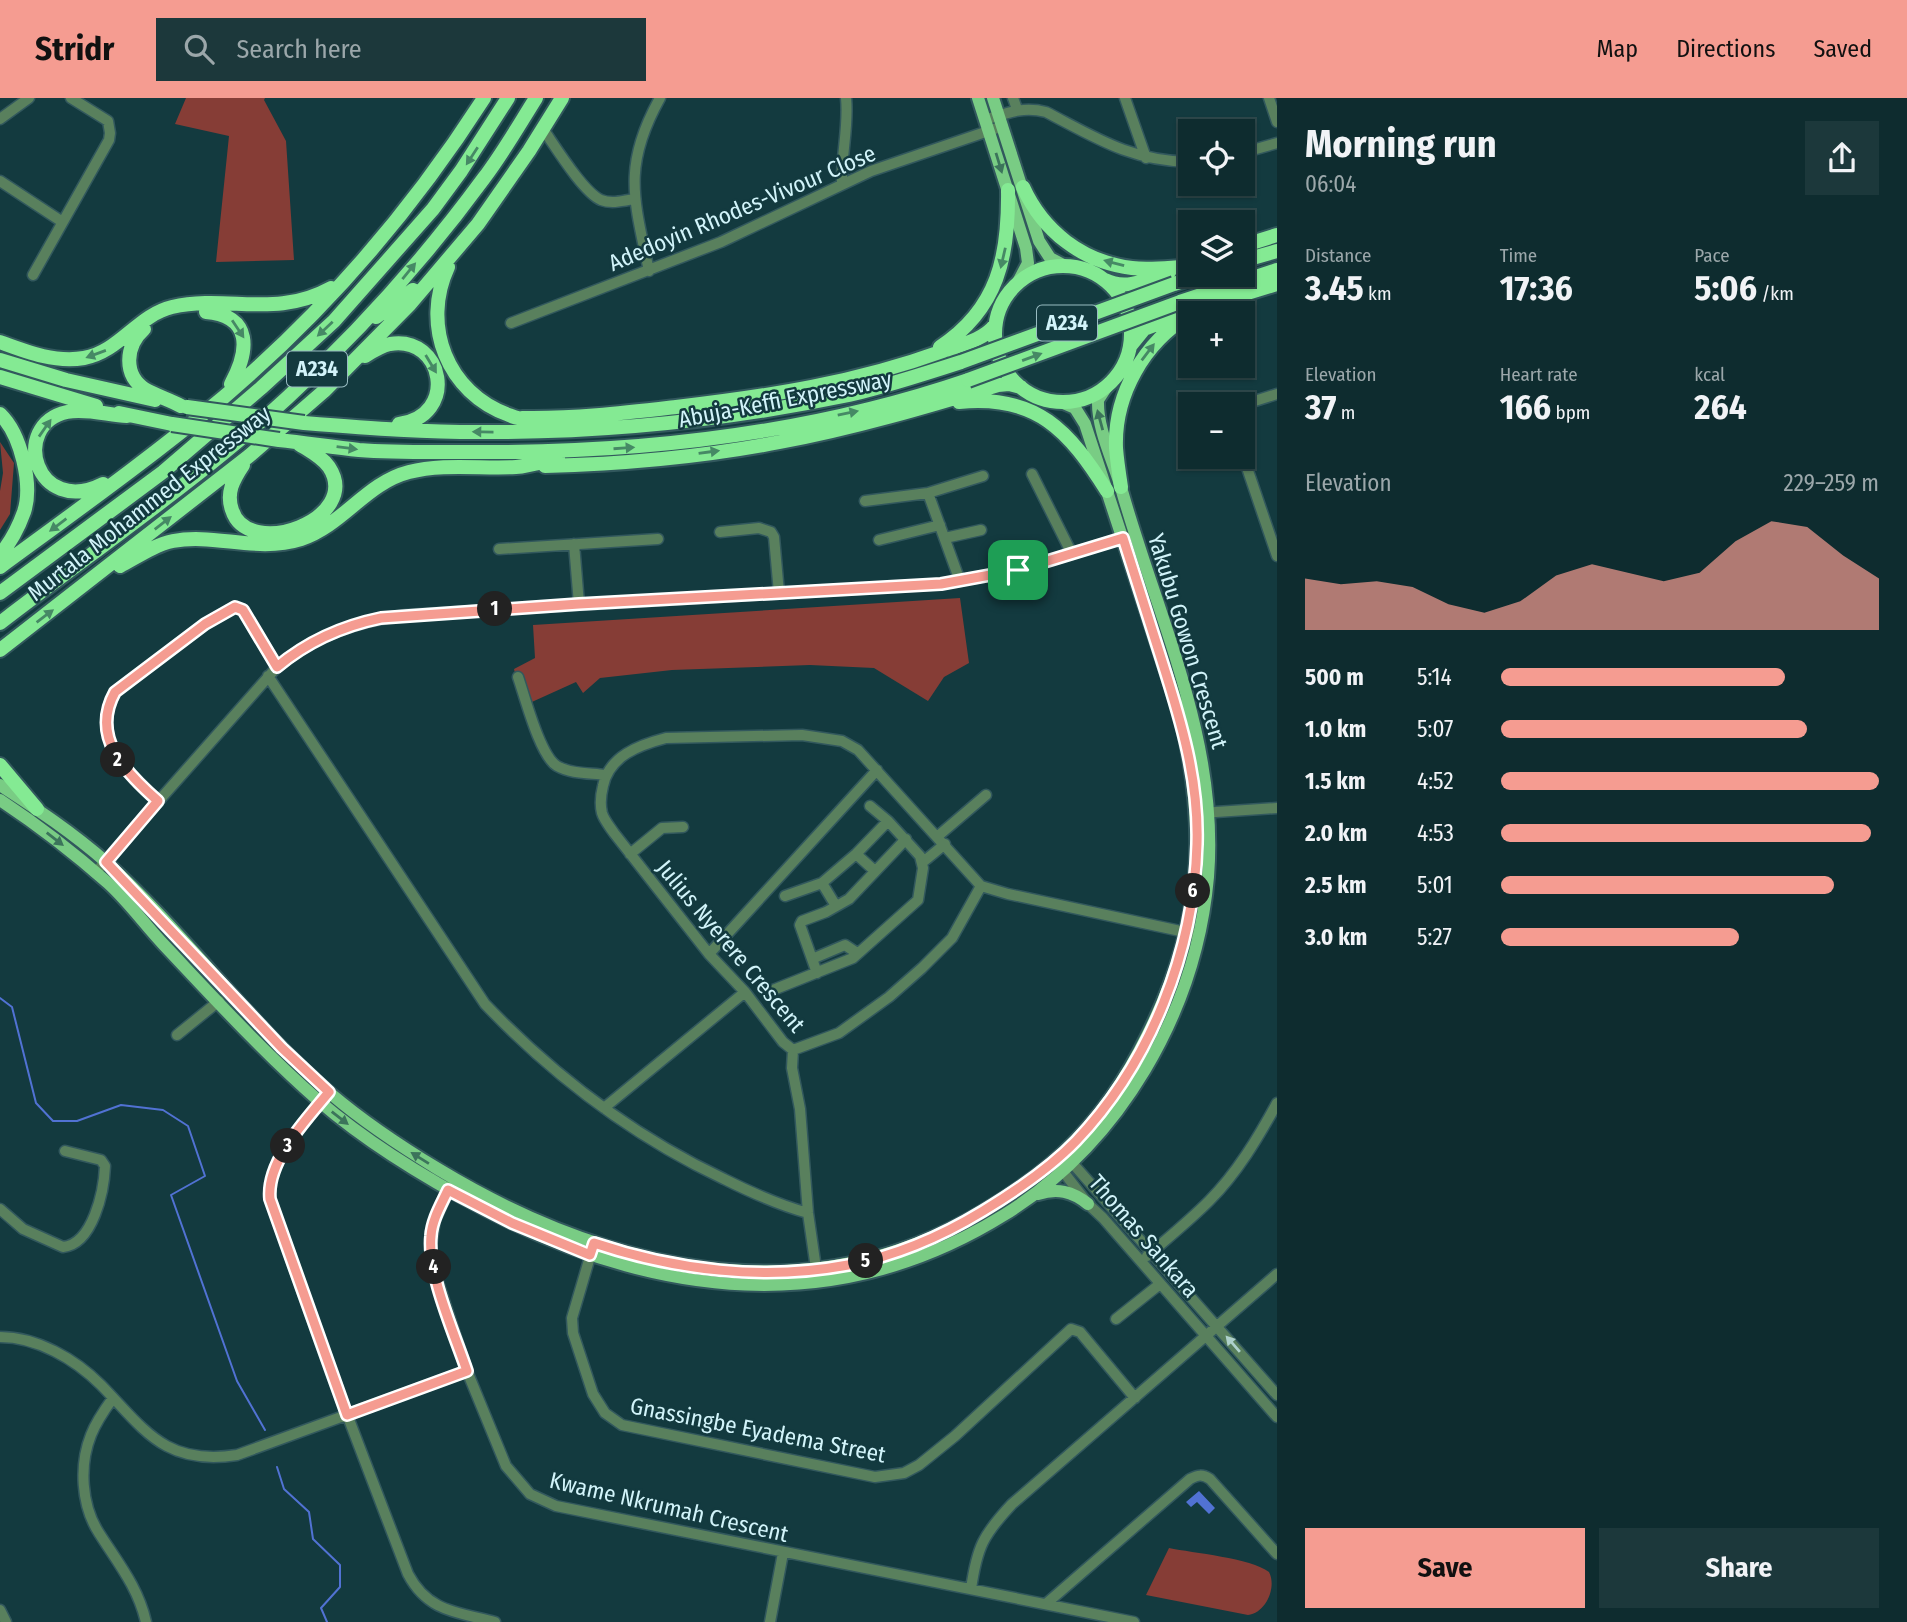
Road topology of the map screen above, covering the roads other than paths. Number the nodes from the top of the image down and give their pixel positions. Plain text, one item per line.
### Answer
1 (29, 98) edge
2 (71, 98) edge
3 (484, 98) edge
4 (508, 98) edge
5 (536, 98) edge
6 (562, 98) edge
7 (660, 98) edge
8 (846, 98) edge
9 (978, 98) edge
10 (993, 98) edge
11 (1013, 98) edge
12 (1125, 98) edge
13 (1269, 98) edge
14 (1017, 109) junction
15 (0, 119) edge
16 (1001, 121) junction
17 (1277, 122) edge
18 (987, 125) junction
19 (543, 130) junction
20 (1277, 143) edge
21 (1255, 149) edge
22 (1146, 158) junction
23 (1178, 162) edge
24 (0, 181) edge
25 (842, 183) junction
26 (1023, 187) junction
27 (1008, 190) junction
28 (634, 199) junction
29 (61, 221) junction
30 (1277, 235) edge
31 (1255, 242) edge
32 (1277, 251) edge
33 (454, 253) junction
34 (1255, 257) edge
35 (1178, 266) edge
36 (1067, 267) junction
37 (1178, 269) edge
38 (440, 270) junction
39 (1277, 270) edge
40 (649, 271) junction
41 (33, 275) dead end
42 (1101, 278) junction
43 (341, 282) junction
44 (1178, 283) edge
45 (1017, 284) junction
46 (1277, 284) edge
47 (1221, 301) edge
48 (1178, 316) edge
49 (511, 323) dead end
50 (1178, 324) edge
51 (995, 326) junction
52 (293, 332) junction
53 (355, 332) junction
54 (0, 342) edge
55 (1129, 350) junction
56 (0, 360) edge
57 (352, 364) junction
58 (894, 369) junction
59 (0, 377) edge
60 (1108, 385) junction
61 (1021, 387) junction
62 (261, 388) junction
63 (1277, 394) edge
64 (225, 396) junction
65 (1255, 401) edge
66 (1060, 402) junction
67 (930, 406) junction
68 (184, 407) junction
69 (0, 414) edge
70 (127, 416) junction
71 (524, 425) junction
72 (568, 425) junction
73 (364, 428) junction
74 (296, 442) junction
75 (527, 452) junction
76 (249, 456) junction
77 (583, 458) junction
78 (555, 459) junction
79 (144, 461) junction
80 (519, 467) junction
81 (1247, 469) edge
82 (1032, 474) dead end
83 (983, 476) dead end
84 (1114, 489) junction
85 (928, 493) junction
86 (865, 501) dead end
87 (940, 525) junction
88 (981, 530) dead end
89 (720, 531) dead end
90 (1128, 536) junction
91 (944, 538) junction
92 (658, 539) dead end
93 (880, 540) dead end
94 (574, 544) junction
95 (499, 549) dead end
96 (1072, 554) junction
97 (0, 555) edge
98 (1277, 556) edge
99 (0, 567) edge
100 (90, 581) junction
101 (960, 581) junction
102 (0, 593) edge
103 (779, 593) junction
104 (579, 604) junction
105 (0, 624) edge
106 (0, 650) edge
107 (277, 667) junction
108 (268, 676) junction
109 (518, 677) dead end
110 (0, 765) edge
111 (877, 769) junction
112 (605, 775) junction
113 (0, 785) edge
114 (986, 795) dead end
115 (0, 800) edge
116 (158, 801) junction
117 (870, 806) dead end
118 (1277, 808) edge
119 (37, 809) junction
120 (1204, 813) junction
121 (888, 821) junction
122 (683, 827) dead end
123 (906, 839) junction
124 (941, 840) junction
125 (856, 854) junction
126 (631, 855) junction
127 (106, 862) junction
128 (923, 862) junction
129 (875, 871) junction
130 (95, 873) junction
131 (822, 883) junction
132 (981, 886) junction
133 (785, 896) dead end
134 (836, 906) junction
135 (1193, 934) junction
136 (857, 953) junction
137 (709, 954) junction
138 (812, 959) junction
139 (817, 973) junction
140 (745, 992) junction
141 (768, 992) dead end
142 (219, 1001) junction
143 (177, 1035) dead end
144 (793, 1051) junction
145 (325, 1097) junction
146 (1277, 1103) edge
147 (604, 1108) junction
148 (65, 1151) dead end
149 (1063, 1162) junction
150 (451, 1184) junction
151 (1031, 1197) junction
152 (1088, 1203) junction
153 (0, 1209) edge
154 (808, 1213) junction
155 (592, 1249) junction
156 (1150, 1253) junction
157 (1140, 1262) junction
158 (1277, 1274) edge
159 (817, 1275) junction
160 (1160, 1284) junction
161 (1116, 1319) dead end
162 (1217, 1326) junction
163 (1206, 1335) junction
164 (0, 1337) edge
165 (467, 1371) junction
166 (1277, 1395) edge
167 (113, 1398) junction
168 (1135, 1398) junction
169 (347, 1415) junction
170 (1277, 1417) edge
171 (783, 1553) junction
172 (1277, 1555) edge
173 (971, 1589) junction
174 (1047, 1603) junction
175 (0, 1610) edge
176 (6, 1622) edge
177 (146, 1622) edge
178 (495, 1622) edge
179 (770, 1622) edge
180 (1134, 1622) edge

1 - 15 street
2 - 29 street
3 - 43 highway, Murtala Mohammed Expressway
4 -> 62 highway, Murtala Mohammed Expressway / A234
53 -> 5 highway, Murtala Mohammed Expressway / A234
6 - 19 highway, Murtala Mohammed Expressway
7 - 28 street
8 - 25 street
9 - 18 main road
10 - 16 main road
11 - 14 street
12 - 22 street
13 - 17 street
14 - 16 street, Adedoyin Rhodes-Vivour Close
14 - 22 street
16 - 18 street, Adedoyin Rhodes-Vivour Close
16 - 26 main road
18 - 25 street, Adedoyin Rhodes-Vivour Close
18 -> 27 main road
19 - 28 street
19 - 33 highway, Murtala Mohammed Expressway
20 - 21 street
22 - 23 street
24 - 29 street
25 - 40 street, Adedoyin Rhodes-Vivour Close
35 -> 26 highway
26 - 36 main road
27 - 45 main road
27 -> 58 highway
28 - 40 street
29 - 41 street
30 - 31 highway
32 - 34 highway
33 - 38 highway, Murtala Mohammed Expressway
33 - 71 highway
36 - 42 highway
36 - 45 highway
37 - 42 highway
38 - 53 highway
38 - 57 highway, Murtala Mohammed Expressway
77 -> 39 highway, Abuja-Keffi Expressway / A234, bridge
40 - 49 street, Adedoyin Rhodes-Vivour Close
42 - 55 highway
43 - 52 highway, Murtala Mohammed Expressway
43 -> 54 highway
44 - 72 highway, Abuja-Keffi Expressway / A234, bridge
45 - 51 highway
46 - 47 highway
48 - 55 highway
84 -> 50 highway
51 - 58 highway, Abuja-Keffi Expressway
51 - 61 highway
52 - 62 highway
52 - 64 highway, Murtala Mohammed Expressway
53 - 105 highway, Murtala Mohammed Expressway / A234
55 - 60 highway
56 - 68 highway, A234
57 -> 73 highway
57 - 76 highway, Murtala Mohammed Expressway
58 - 72 highway, Abuja-Keffi Expressway
59 - 70 highway, A234
60 - 66 highway
84 -> 60 main road, Yakubu Gowon Crescent
61 - 66 highway
61 - 67 highway, Abuja-Keffi Expressway
62 - 102 highway, Murtala Mohammed Expressway / A234
63 - 65 street
68 -> 64 highway
64 - 79 highway, Murtala Mohammed Expressway
66 - 84 main road, Yakubu Gowon Crescent
77 -> 67 highway, Abuja-Keffi Expressway
67 - 84 highway
68 - 73 highway, Abuja-Keffi Expressway / A234, bridge
69 - 97 highway
70 - 74 highway, Abuja-Keffi Expressway / A234, bridge
79 -> 70 highway
71 - 72 highway, Abuja-Keffi Expressway / A234
71 - 72 highway
71 -> 73 highway, Abuja-Keffi Expressway / A234
74 -> 75 highway, Abuja-Keffi Expressway / A234
74 - 76 highway
75 - 77 highway, Abuja-Keffi Expressway / A234
75 - 78 highway
100 -> 76 highway, Murtala Mohammed Expressway
77 - 78 highway
77 - 80 highway, Abuja-Keffi Expressway
78 - 80 highway
79 -> 99 highway, Murtala Mohammed Expressway
80 - 100 highway
81 - 98 street
82 - 96 street
83 - 85 street
84 - 90 main road, Yakubu Gowon Crescent
85 - 86 street
85 - 87 street
87 - 91 street
87 - 93 street
88 - 91 street
89 - 103 street
90 - 96 street
90 - 120 main road, Yakubu Gowon Crescent
91 - 101 street
92 - 94 street
94 - 95 street
94 - 104 street
96 - 101 street
106 -> 100 highway, Murtala Mohammed Expressway
101 - 103 street
103 - 104 street
104 - 107 street
107 - 108 street
107 - 116 street
108 - 116 street
108 - 147 street
109 - 112 street
110 - 119 highway
111 - 112 street
111 - 124 street
111 - 137 street
112 - 126 street, Julius Nyerere Crescent
113 - 119 main road, Yakubu Gowon Crescent
114 - 124 street
115 -> 130 main road, Yakubu Gowon Crescent
116 - 127 street
117 - 121 street
118 - 120 street
119 - 127 main road, Yakubu Gowon Crescent
120 - 135 main road, Yakubu Gowon Crescent
121 - 123 street
121 - 125 street
122 - 126 street
123 - 128 street
123 - 129 street
124 - 128 street
124 - 132 street
125 - 129 street
125 - 131 street
126 - 137 street, Julius Nyerere Crescent
127 - 130 street
127 - 145 main road, Yakubu Gowon Crescent
128 - 136 street
129 - 134 street
130 - 142 main road, Yakubu Gowon Crescent
131 - 133 street
131 - 134 street
132 - 135 street
132 - 144 street
134 - 138 street
135 - 149 main road, Yakubu Gowon Crescent
136 - 138 street
136 - 139 street
137 - 140 street, Julius Nyerere Crescent
138 - 139 street
139 - 141 street
140 - 144 street, Julius Nyerere Crescent
140 - 147 street
142 - 143 street
142 - 145 main road, Yakubu Gowon Crescent
144 - 154 street, Julius Nyerere Crescent
145 - 150 main road, Yakubu Gowon Crescent
145 - 169 street
146 - 156 street
147 - 154 street
148 - 153 street
149 - 151 main road, Yakubu Gowon Crescent
149 - 152 street, Thomas Sankara
149 - 156 street
149 - 159 main road, Yakubu Gowon Crescent
150 - 155 main road, Yakubu Gowon Crescent
150 - 165 street, Kwame Nkrumah Crescent
151 - 152 main road
151 - 159 main road, Yakubu Gowon Crescent
152 - 157 street, Thomas Sankara
154 - 159 street, Julius Nyerere Crescent
155 - 159 main road, Yakubu Gowon Crescent
155 - 168 street, Gnassingbe Eyadema Street
156 - 157 street
156 - 162 street
157 - 160 street, Thomas Sankara
158 - 162 street
160 - 161 street
160 - 163 street, Thomas Sankara
162 - 163 street
166 -> 162 street
163 - 168 street
163 - 170 street, Thomas Sankara
164 - 167 street
165 - 169 street
165 - 171 street, Kwame Nkrumah Crescent
167 - 169 street
167 - 177 street
168 - 173 street
169 - 178 street
171 - 173 street, Kwame Nkrumah Crescent
171 - 179 street
172 - 174 street
173 - 174 street, Kwame Nkrumah Crescent
174 - 180 street, Kwame Nkrumah Crescent
175 - 176 street

